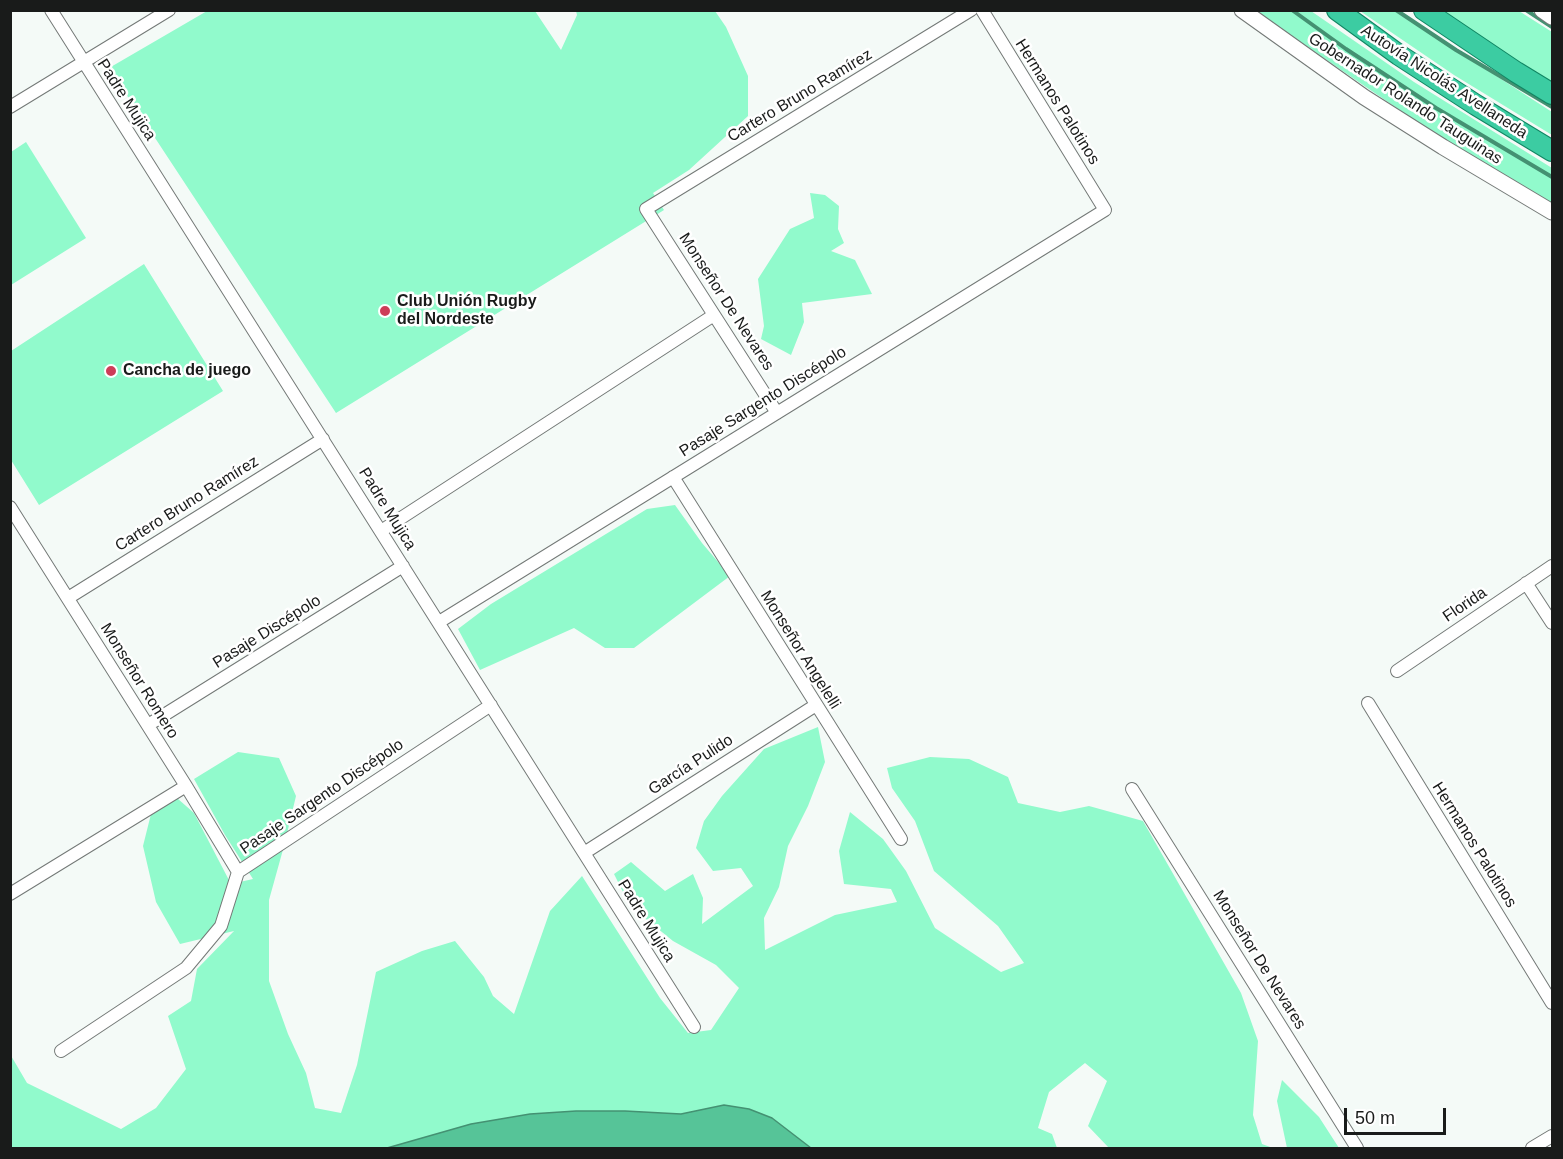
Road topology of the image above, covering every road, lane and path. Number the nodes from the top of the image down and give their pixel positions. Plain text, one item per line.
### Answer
1 (51, 10) edge
2 (169, 10) edge
3 (971, 10) edge
4 (982, 10) edge
5 (1242, 10) edge
6 (1336, 10) edge
7 (1424, 10) edge
8 (1542, 10) edge
9 (1552, 17) edge
10 (82, 62) junction
11 (1552, 94) edge
12 (10, 106) edge
13 (1552, 151) edge
14 (646, 209) joint
15 (1105, 210) joint
16 (1552, 212) edge
17 (714, 315) junction
18 (777, 413) junction
19 (323, 439) junction
20 (673, 477) junction
21 (10, 507) edge
22 (381, 531) junction
23 (404, 566) junction
24 (1552, 566) edge
25 (1526, 583) junction
26 (68, 598) junction
27 (439, 622) junction
28 (1552, 623) edge
29 (1396, 671) dead end
30 (1368, 703) dead end
31 (491, 705) junction
32 (816, 705) junction
33 (148, 725) junction
34 (186, 786) junction
35 (1132, 789) dead end
36 (901, 839) dead end
37 (584, 853) junction
38 (238, 872) junction
39 (10, 894) edge
40 (1552, 1003) edge
41 (694, 1027) dead end
42 (61, 1051) dead end
43 (1552, 1136) edge
44 (1358, 1149) edge
45 (1532, 1149) edge

1 - 10 street, Padre Mujica
2 - 10 street
3 - 14 street, Cartero Bruno Ramírez
4 - 15 street, Hermanos Palotinos
5 - 16 street, Gobernador Rolando Tauguinas
6 - 13 highway, Autovía Nicolás Avellaneda
7 - 11 highway
8 - 9 street
10 - 12 street
10 - 19 street, Padre Mujica
14 - 17 street, Monseñor De Nevares
15 - 18 street, Pasaje Sargento Discépolo
17 - 18 street, Monseñor De Nevares
17 - 22 street
18 - 20 street, Pasaje Sargento Discépolo
19 - 22 street, Padre Mujica
19 - 26 street, Cartero Bruno Ramírez
20 - 27 street, Pasaje Sargento Discépolo
20 - 32 street, Monseñor Angelelli
21 - 26 street, Monseñor Romero
22 - 23 street, Padre Mujica
23 - 27 street, Padre Mujica
23 - 33 street, Pasaje Discépolo
24 - 25 street, Florida
25 - 28 street
25 - 29 street, Florida
26 - 33 street, Monseñor Romero
27 - 31 street, Padre Mujica
30 - 40 street, Hermanos Palotinos
31 - 37 street, Padre Mujica
31 - 38 street, Pasaje Sargento Discépolo
32 - 36 street, Monseñor Angelelli
32 - 37 street, García Pulido
33 - 34 street, Monseñor Romero
34 - 38 street, Monseñor Romero
34 - 39 street
35 - 44 street, Monseñor De Nevares
37 - 41 street, Padre Mujica
38 - 42 street, Pasaje Sargento Discépolo
43 - 45 street

